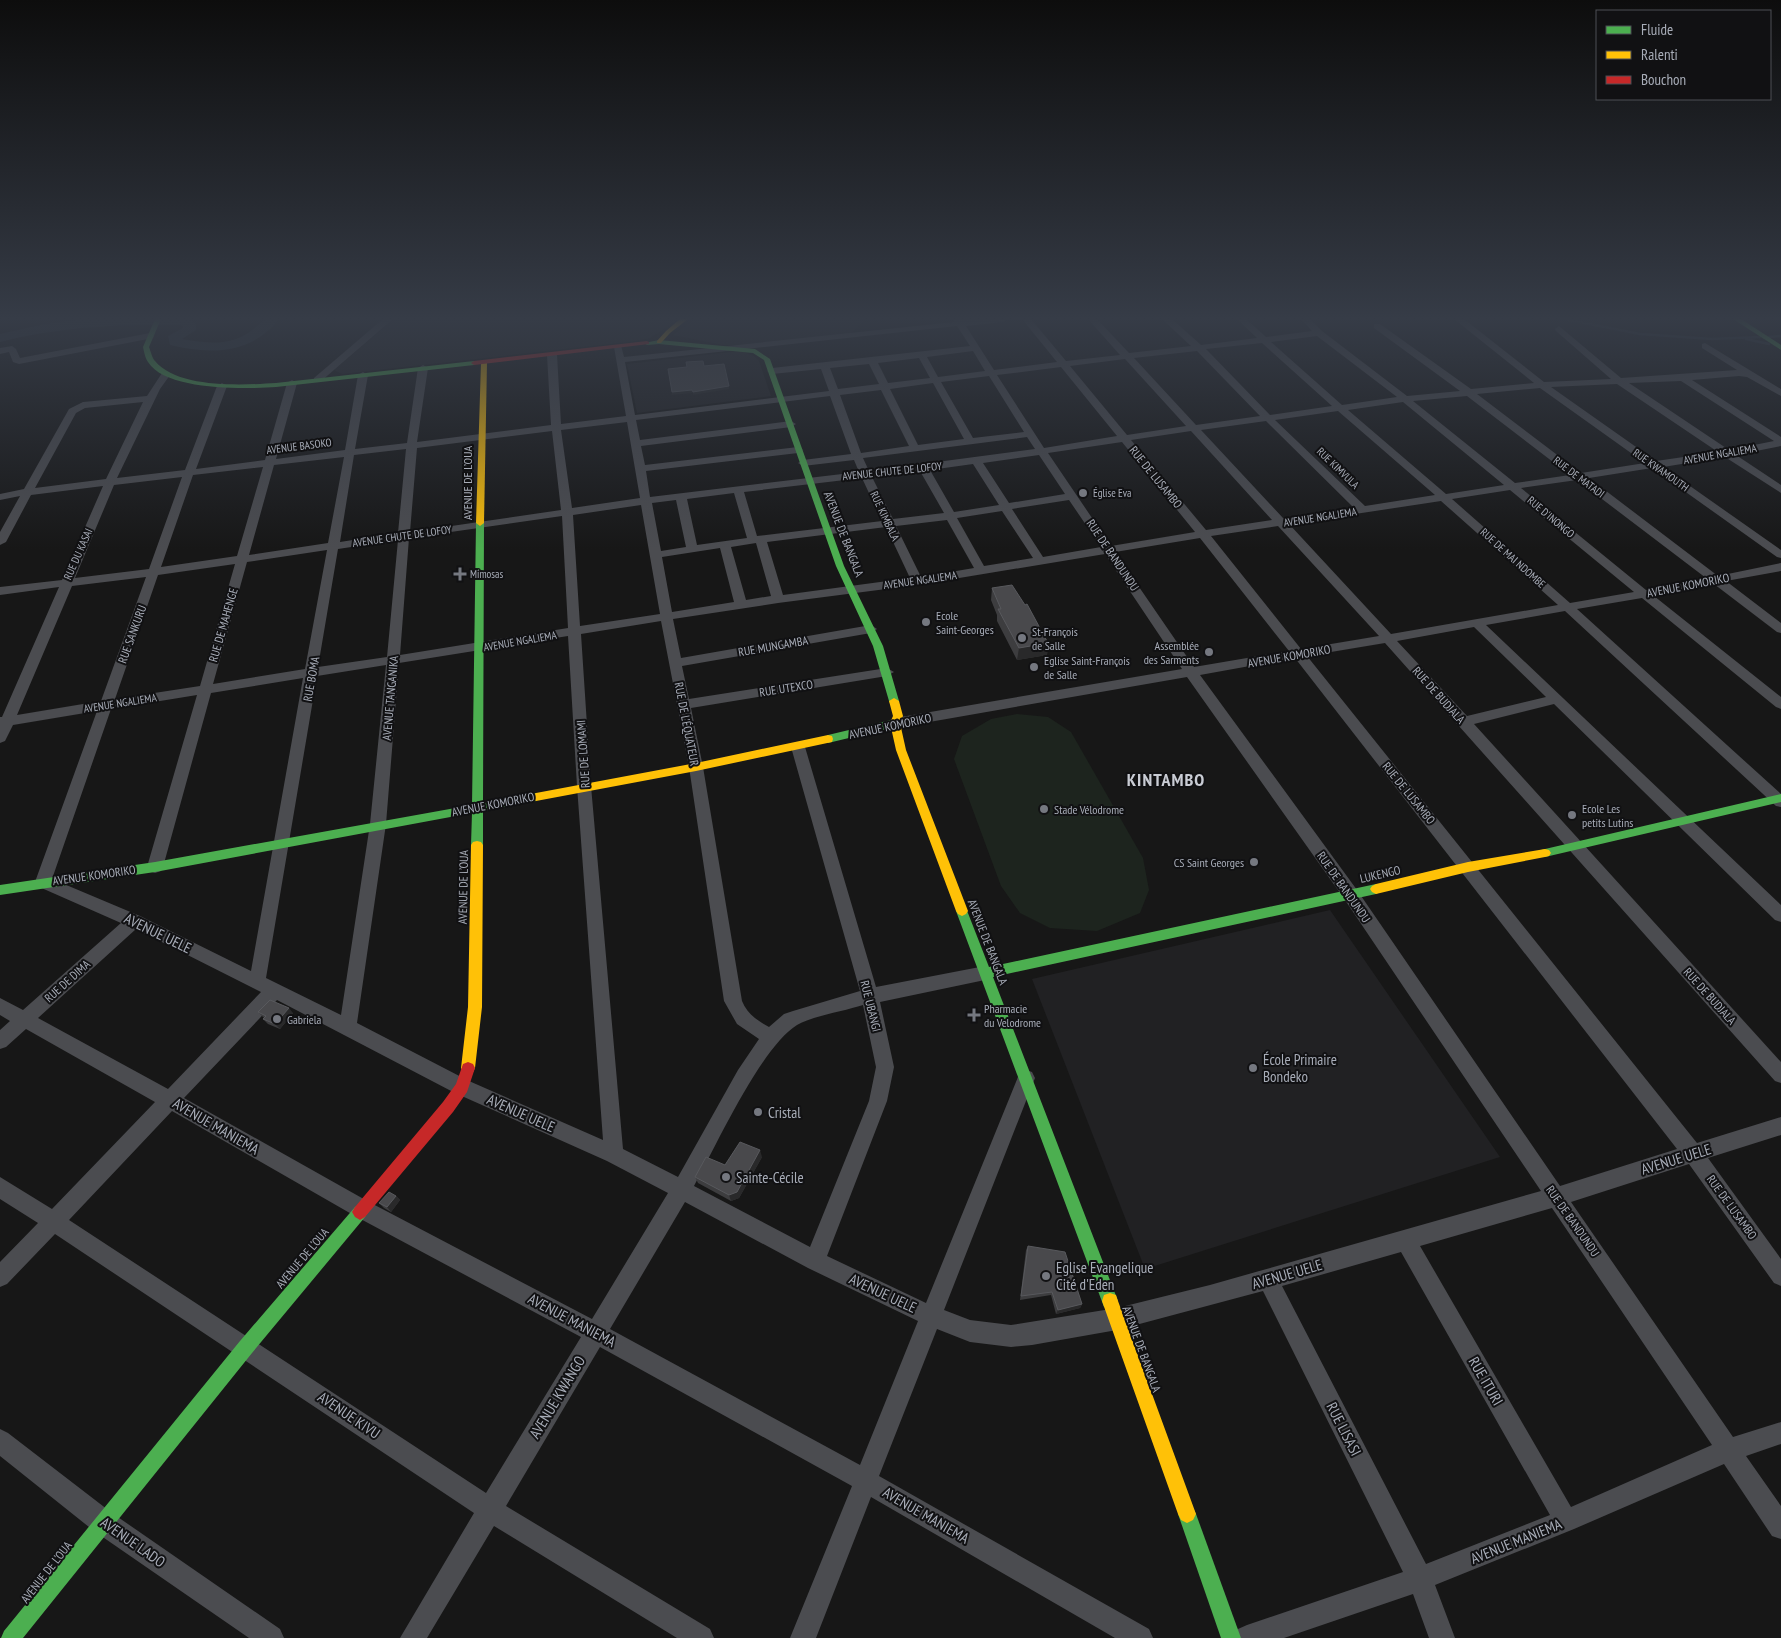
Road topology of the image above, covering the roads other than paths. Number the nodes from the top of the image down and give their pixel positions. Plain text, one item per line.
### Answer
1 (152, 395) edge
2 (218, 395) edge
3 (288, 395) edge
4 (360, 395) edge
5 (419, 395) edge
6 (483, 395) edge
7 (554, 395) edge
8 (627, 395) edge
9 (804, 395) edge
10 (835, 395) edge
11 (889, 395) edge
12 (945, 395) edge
13 (1005, 395) edge
14 (1088, 395) edge
15 (1163, 395) edge
16 (1246, 395) edge
17 (1325, 395) edge
18 (1400, 395) edge
19 (1437, 395) edge
20 (1473, 395) edge
21 (1556, 395) edge
22 (1639, 395) edge
23 (1710, 395) edge
24 (781, 398) junction
25 (150, 399) junction
26 (1405, 399) junction
27 (1340, 409) junction
28 (630, 417) junction
29 (1267, 417) junction
30 (791, 424) junction
31 (556, 426) junction
32 (1193, 428) junction
33 (1030, 434) junction
34 (481, 436) junction
35 (1123, 438) junction
36 (970, 442) junction
37 (1781, 442) edge
38 (412, 444) junction
39 (636, 444) junction
40 (915, 449) junction
41 (798, 450) junction
42 (1041, 450) junction
43 (350, 452) junction
44 (1725, 454) junction
45 (857, 456) junction
46 (976, 461) junction
47 (268, 462) junction
48 (803, 463) junction
49 (1652, 465) junction
50 (924, 468) junction
51 (640, 469) junction
52 (189, 472) junction
53 (865, 473) junction
54 (1578, 476) junction
55 (810, 481) junction
56 (110, 482) junction
57 (1514, 487) junction
58 (738, 489) junction
59 (1781, 490) edge
60 (26, 492) junction
61 (681, 496) junction
62 (1072, 496) junction
63 (0, 497) edge
64 (1444, 497) junction
65 (645, 501) junction
66 (1004, 507) junction
67 (1363, 510) junction
68 (567, 513) junction
69 (949, 516) junction
70 (888, 522) junction
71 (1283, 523) junction
72 (480, 526) junction
73 (827, 530) junction
74 (1202, 534) junction
75 (405, 536) junction
76 (757, 539) junction
77 (0, 542) edge
78 (725, 544) junction
79 (334, 546) junction
80 (692, 550) junction
81 (1110, 550) junction
82 (655, 555) junction
83 (1781, 555) edge
84 (241, 559) junction
85 (1041, 562) junction
86 (1781, 567) edge
87 (981, 570) junction
88 (154, 572) junction
89 (1717, 580) junction
90 (917, 581) junction
91 (65, 583) junction
92 (850, 589) junction
93 (0, 591) edge
94 (1644, 594) junction
95 (778, 599) junction
96 (741, 605) junction
97 (1567, 606) junction
98 (668, 617) junction
99 (1477, 623) junction
100 (871, 629) junction
101 (1781, 629) edge
102 (575, 632) junction
103 (1389, 639) junction
104 (480, 648) junction
105 (1298, 654) junction
106 (394, 660) junction
107 (675, 663) junction
108 (887, 672) junction
109 (312, 674) junction
110 (1192, 674) junction
111 (205, 690) junction
112 (1557, 699) junction
113 (684, 704) junction
114 (1781, 704) edge
115 (106, 705) junction
116 (4, 722) edge
117 (1463, 722) junction
118 (896, 724) junction
119 (0, 738) edge
120 (798, 747) junction
121 (696, 767) junction
122 (584, 786) junction
123 (1780, 800) edge
124 (478, 808) junction
125 (1685, 821) junction
126 (378, 824) junction
127 (283, 842) junction
128 (1575, 847) junction
129 (155, 867) junction
130 (1468, 867) junction
131 (43, 882) junction
132 (0, 890) edge
133 (1351, 895) junction
134 (1781, 915) edge
135 (134, 921) junction
136 (985, 973) junction
137 (257, 982) junction
138 (275, 990) junction
139 (870, 996) junction
140 (0, 1006) edge
141 (23, 1021) junction
142 (348, 1027) junction
143 (771, 1036) junction
144 (0, 1041) edge
145 (1781, 1075) edge
146 (1026, 1078) junction
147 (462, 1087) junction
148 (170, 1100) junction
149 (1781, 1126) edge
150 (614, 1154) junction
151 (1693, 1154) junction
152 (0, 1187) edge
153 (682, 1190) junction
154 (1556, 1197) junction
155 (362, 1209) junction
156 (53, 1222) junction
157 (1406, 1241) junction
158 (815, 1261) junction
159 (1781, 1276) edge
160 (0, 1277) edge
161 (1268, 1280) junction
162 (931, 1316) junction
163 (1117, 1320) junction
164 (596, 1332) junction
165 (246, 1347) junction
166 (1781, 1433) edge
167 (0, 1441) edge
168 (1728, 1450) junction
169 (866, 1481) junction
170 (489, 1509) junction
171 (1566, 1521) junction
172 (104, 1522) junction
173 (1781, 1527) edge
174 (1420, 1579) junction
175 (11, 1638) edge
176 (271, 1638) edge
177 (413, 1638) edge
178 (701, 1638) edge
179 (803, 1638) edge
180 (1140, 1638) edge
181 (1231, 1638) edge
182 (1247, 1638) edge
183 (1442, 1638) edge

1 - 25 street, RUE DU KASAI
2 - 52 street, RUE SANKURU
3 - 47 street, RUE DE MAHENGE
4 - 43 street, RUE BOMA
5 - 38 street, AVENUE TANGANIKA
6 - 34 street, AVENUE DE L’OUA
7 - 31 street, RUE DE LOMAMI
8 - 28 street, RUE DE L'ÉQUATEUR
9 - 24 street, AVENUE BASOKO
10 - 45 street, RUE KIMBALA
11 - 40 street
12 - 36 street
13 - 33 street, RUE DE BANDUNDU
14 - 35 street, RUE DE LUSAMBO
15 - 32 street, RUE DE BUDJALA
16 - 29 street, RUE KIMVULA
17 - 27 street, RUE DE MAI NDOMBE
18 - 26 street, RUE D'INONGO
19 - 26 street, AVENUE CHUTE DE LOFOY
20 - 54 street, RUE DE MATADI
21 - 49 street, RUE KWAMOUTH
22 - 44 street
23 - 37 street
24 - 28 street, AVENUE BASOKO
24 - 30 street, AVENUE DE BANGALA
25 - 56 street, RUE DU KASAI
25 - 60 street
26 - 27 street, AVENUE CHUTE DE LOFOY
26 - 57 street, RUE D'INONGO
27 - 29 street, AVENUE CHUTE DE LOFOY
27 - 64 street, RUE DE MAI NDOMBE
28 - 31 street, AVENUE BASOKO
28 - 39 street, RUE DE L'ÉQUATEUR
29 - 32 street, AVENUE CHUTE DE LOFOY
29 - 67 street, RUE KIMVULA
30 - 39 street
30 - 41 street, AVENUE DE BANGALA
31 - 34 street, AVENUE BASOKO
31 - 68 street, RUE DE LOMAMI
32 - 35 street, AVENUE CHUTE DE LOFOY
32 - 71 street, RUE DE BUDJALA
33 - 36 street
33 - 42 street, RUE DE BANDUNDU
34 - 38 street, AVENUE BASOKO
34 - 72 street, AVENUE DE L’OUA
35 - 42 street, AVENUE CHUTE DE LOFOY
35 - 74 street, RUE DE LUSAMBO
36 - 40 street
37 - 44 street, AVENUE NGALIEMA
38 - 43 street, AVENUE BASOKO
38 - 75 street, AVENUE TANGANIKA
39 - 51 street, RUE DE L'ÉQUATEUR
40 - 45 street
41 - 48 street, AVENUE DE BANGALA
41 - 51 street
42 - 46 street, AVENUE CHUTE DE LOFOY
42 - 62 street, RUE DE BANDUNDU
43 - 47 street, AVENUE BASOKO
43 - 79 street, RUE BOMA
44 - 49 street, AVENUE NGALIEMA
44 - 59 street
45 - 48 street
45 - 53 street, RUE KIMBALA
46 - 50 street, AVENUE CHUTE DE LOFOY
46 - 66 street
47 - 52 street, AVENUE BASOKO
47 - 84 street, RUE DE MAHENGE
48 - 55 street, AVENUE DE BANGALA
49 - 54 street, AVENUE NGALIEMA
49 - 83 street, RUE KWAMOUTH
50 - 53 street, AVENUE CHUTE DE LOFOY
50 - 69 street
51 - 65 street, RUE DE L'ÉQUATEUR
52 - 56 street, AVENUE BASOKO
52 - 88 street, RUE SANKURU
53 - 55 street, AVENUE CHUTE DE LOFOY
53 - 70 street, RUE KIMBALA
54 - 57 street, AVENUE NGALIEMA
54 - 89 street, RUE DE MATADI
55 - 58 street, AVENUE CHUTE DE LOFOY
55 - 73 street, AVENUE DE BANGALA
56 - 60 street, AVENUE BASOKO
56 - 91 street, RUE DU KASAI
57 - 64 street, AVENUE NGALIEMA
57 - 94 street, RUE D'INONGO
58 - 61 street, AVENUE CHUTE DE LOFOY
58 - 76 street
60 - 63 street, AVENUE BASOKO
60 - 77 street
61 - 65 street, AVENUE CHUTE DE LOFOY
61 - 80 street
62 - 66 street
62 - 81 street, RUE DE BANDUNDU
64 - 67 street, AVENUE NGALIEMA
64 - 97 street, RUE DE MAI NDOMBE
65 - 68 street, AVENUE CHUTE DE LOFOY
65 - 82 street, RUE DE L'ÉQUATEUR
66 - 69 street
66 - 85 street
67 - 71 street, AVENUE NGALIEMA
68 - 72 street, AVENUE CHUTE DE LOFOY
68 - 102 street, RUE DE LOMAMI
69 - 70 street
69 - 87 street
70 - 73 street
70 - 90 street, RUE KIMBALA
71 - 74 street, AVENUE NGALIEMA
71 - 103 street, RUE DE BUDJALA
72 - 75 street, AVENUE CHUTE DE LOFOY
72 - 104 street, AVENUE DE L’OUA
73 - 76 street
73 - 92 street, AVENUE DE BANGALA
74 - 81 street, AVENUE NGALIEMA
74 - 105 street, RUE DE LUSAMBO
75 - 79 street, AVENUE CHUTE DE LOFOY
75 - 106 street, AVENUE TANGANIKA
76 - 78 street
76 - 95 street
78 - 80 street
78 - 96 street
79 - 84 street, AVENUE CHUTE DE LOFOY
79 - 109 street, RUE BOMA
80 - 82 street
81 - 85 street, AVENUE NGALIEMA
81 - 110 street, RUE DE BANDUNDU
82 - 98 street, RUE DE L'ÉQUATEUR
84 - 88 street, AVENUE CHUTE DE LOFOY
84 - 111 street, RUE DE MAHENGE
85 - 87 street, AVENUE NGALIEMA
86 - 89 street, AVENUE KOMORIKO
87 - 90 street, AVENUE NGALIEMA
88 - 91 street, AVENUE CHUTE DE LOFOY
88 - 115 street, RUE SANKURU
89 - 94 street, AVENUE KOMORIKO
89 - 101 street, RUE DE MATADI
90 - 92 street, AVENUE NGALIEMA
91 - 93 street, AVENUE CHUTE DE LOFOY
91 - 116 street, RUE DU KASAI
92 - 95 street, AVENUE NGALIEMA
92 - 100 street, AVENUE DE BANGALA
94 - 97 street, AVENUE KOMORIKO
94 - 114 street, RUE D'INONGO
95 - 96 street, AVENUE NGALIEMA
96 - 98 street, AVENUE NGALIEMA
97 - 99 street, AVENUE KOMORIKO
97 - 123 street, RUE DE MAI NDOMBE
98 - 102 street, AVENUE NGALIEMA
98 - 107 street, RUE DE L'ÉQUATEUR
99 - 103 street, AVENUE KOMORIKO
99 - 112 street
100 - 107 street, RUE MUNGAMBA
100 - 108 street, AVENUE DE BANGALA
102 - 104 street, AVENUE NGALIEMA
102 - 122 street, RUE DE LOMAMI
103 - 105 street, AVENUE KOMORIKO
103 - 117 street, RUE DE BUDJALA
104 - 106 street, AVENUE NGALIEMA
104 - 124 street, AVENUE DE L’OUA
105 - 110 street, AVENUE KOMORIKO
105 - 130 street, RUE DE LUSAMBO
106 - 109 street, AVENUE NGALIEMA
106 - 126 street, AVENUE TANGANIKA
107 - 113 street, RUE DE L'ÉQUATEUR
108 - 113 street, RUE UTEXCO
108 - 118 street, AVENUE DE BANGALA
109 - 111 street, AVENUE NGALIEMA
109 - 127 street, RUE BOMA
110 - 118 street, AVENUE KOMORIKO
110 - 133 street, RUE DE BANDUNDU
111 - 115 street, AVENUE NGALIEMA
111 - 129 street, RUE DE MAHENGE
112 - 117 street
112 - 125 street
113 - 121 street, RUE DE L'ÉQUATEUR
115 - 116 street, AVENUE NGALIEMA
115 - 131 street, RUE SANKURU
116 - 119 street, RUE DU KASAI
117 - 128 street, RUE DE BUDJALA
118 - 120 street, AVENUE KOMORIKO
118 - 136 street, AVENUE DE BANGALA
120 - 121 street, AVENUE KOMORIKO
120 - 139 street, RUE UBANGI
121 - 122 street, AVENUE KOMORIKO
121 - 143 street, RUE DE L'ÉQUATEUR
122 - 124 street, AVENUE KOMORIKO
122 - 150 street, RUE DE LOMAMI
123 - 125 street, LUKENGO
124 - 126 street, AVENUE KOMORIKO
124 - 147 street, AVENUE DE L’OUA
125 - 128 street, LUKENGO
125 - 134 street
126 - 127 street, AVENUE KOMORIKO
126 - 142 street, AVENUE TANGANIKA
127 - 129 street, AVENUE KOMORIKO
127 - 137 street, RUE BOMA
128 - 130 street, LUKENGO
128 - 145 street, RUE DE BUDJALA
129 - 131 street, AVENUE KOMORIKO
130 - 133 street, LUKENGO
130 - 151 street, RUE DE LUSAMBO
131 - 132 street, AVENUE KOMORIKO
131 - 135 street, AVENUE UELE
133 - 136 street, LUKENGO
133 - 154 street, RUE DE BANDUNDU
135 - 137 street, AVENUE UELE
135 - 141 street, RUE DE DIMA
136 - 139 street
136 - 146 street, AVENUE DE BANGALA
137 - 138 street, AVENUE UELE
138 - 142 street, AVENUE UELE
138 - 148 street
139 - 143 street
139 - 158 street, RUE UBANGI
140 - 141 street, AVENUE MANIEMA
141 - 144 street, RUE DE DIMA
141 - 148 street, AVENUE MANIEMA
142 - 147 street, AVENUE UELE
143 - 153 street, AVENUE KWANGO
146 - 162 street
146 - 163 street, AVENUE DE BANGALA
147 - 150 street, AVENUE UELE
147 - 155 street, AVENUE DE L’OUA
148 - 155 street, AVENUE MANIEMA
148 - 156 street
149 - 151 street, AVENUE UELE
150 - 153 street, AVENUE UELE
151 - 154 street, AVENUE UELE
151 - 159 street, RUE DE LUSAMBO
152 - 156 street, AVENUE KIVU
153 - 158 street, AVENUE UELE
153 - 164 street, AVENUE KWANGO
154 - 157 street, AVENUE UELE
154 - 168 street, RUE DE BANDUNDU
155 - 164 street, AVENUE MANIEMA
155 - 165 street, AVENUE DE L’OUA
156 - 160 street
156 - 165 street, AVENUE KIVU
157 - 161 street, AVENUE UELE
157 - 171 street, RUE ITURI
158 - 162 street, AVENUE UELE
161 - 163 street, AVENUE UELE
161 - 174 street, RUE LISASI
162 - 163 street, AVENUE UELE
162 - 169 street
163 - 181 street, AVENUE DE BANGALA
164 - 169 street, AVENUE MANIEMA
164 - 170 street, AVENUE KWANGO
165 - 170 street, AVENUE KIVU
165 - 172 street, AVENUE DE L’OUA
166 - 168 street, AVENUE MANIEMA
167 - 172 street, AVENUE LADO
168 - 171 street, AVENUE MANIEMA
168 - 173 street, RUE DE BANDUNDU
169 - 179 street
169 - 180 street, AVENUE MANIEMA
170 - 177 street, AVENUE KWANGO
170 - 178 street, AVENUE KIVU
171 - 174 street, AVENUE MANIEMA
172 - 175 street, AVENUE DE L’OUA
172 - 176 street, AVENUE LADO
174 - 182 street, AVENUE MANIEMA
174 - 183 street, RUE LISASI

